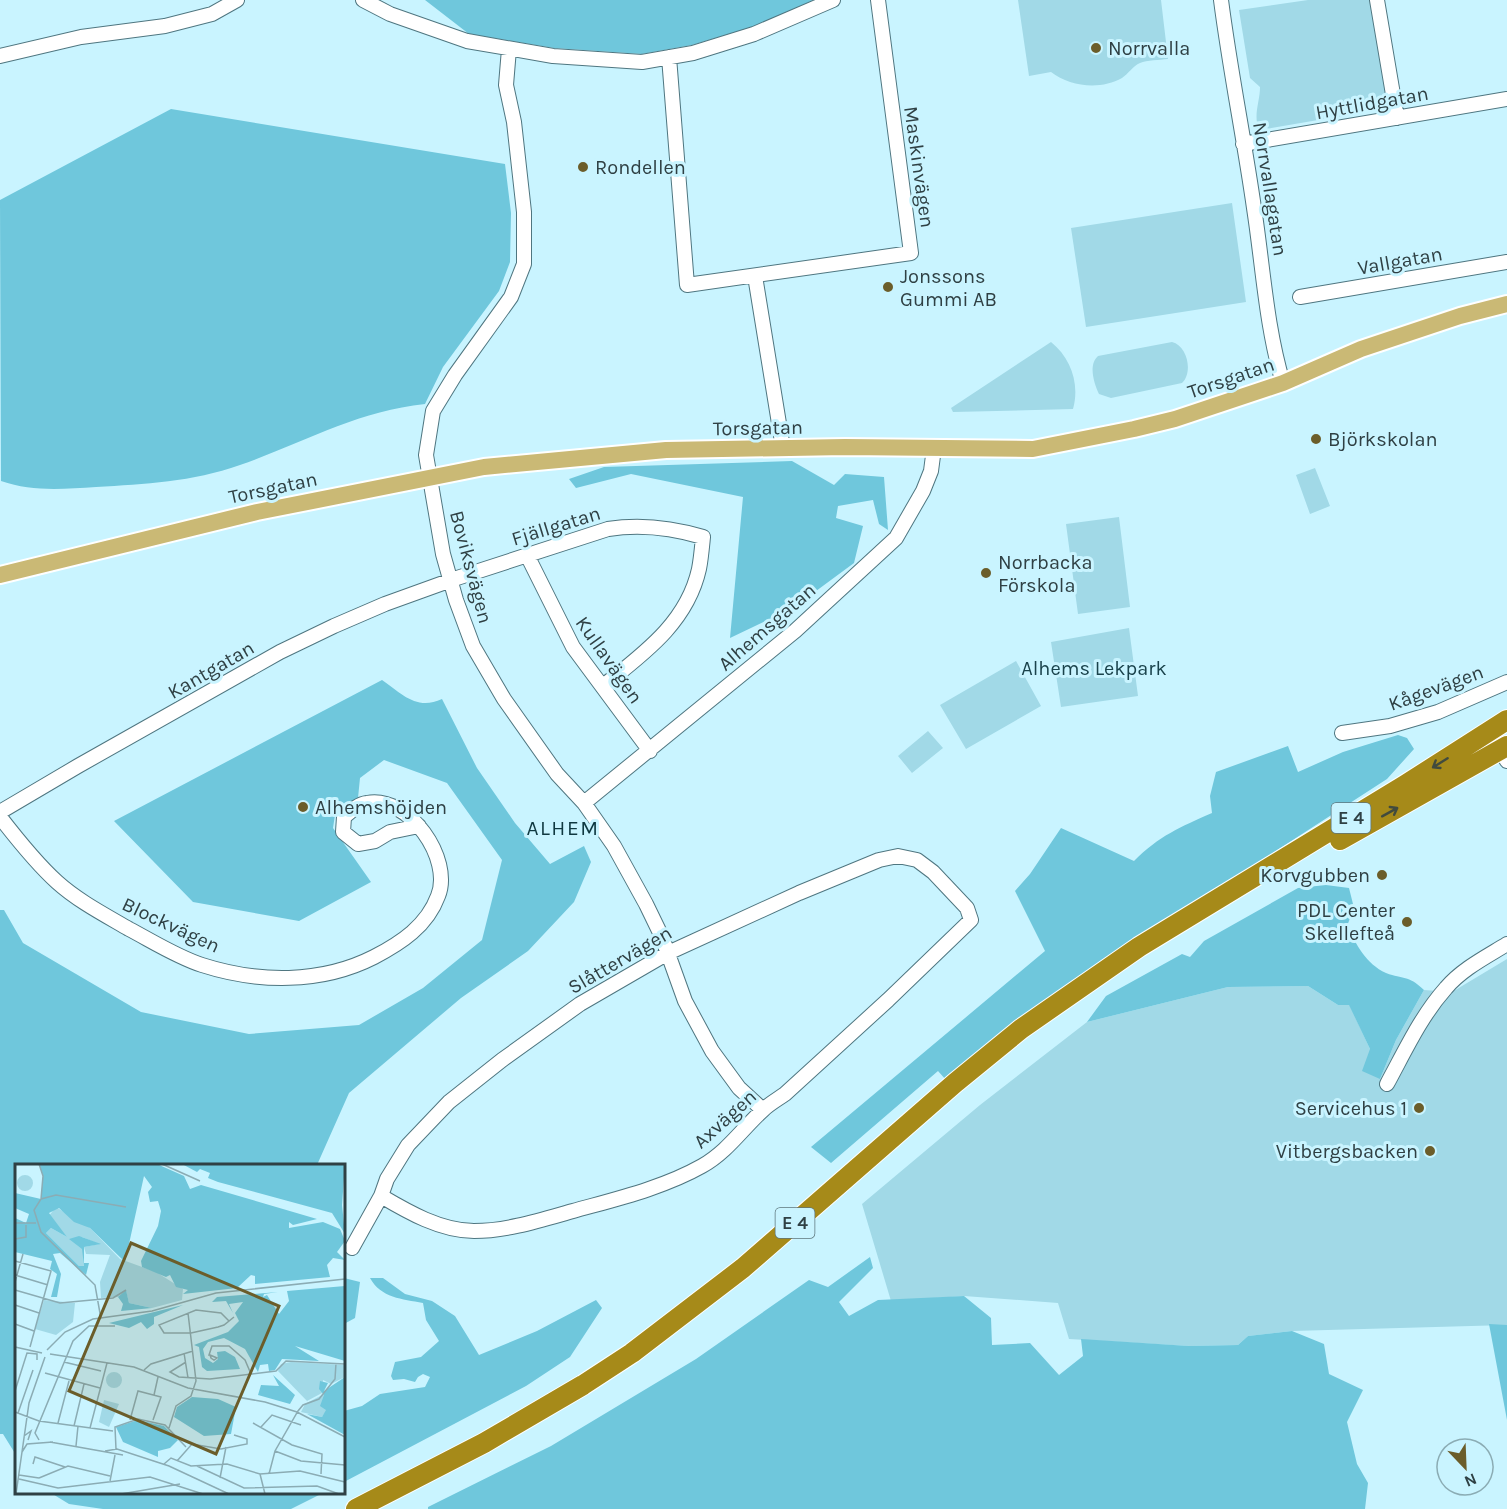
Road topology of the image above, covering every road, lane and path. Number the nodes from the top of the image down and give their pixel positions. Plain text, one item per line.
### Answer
1 (237, 0) edge
2 (363, 0) edge
3 (833, 0) edge
4 (878, 0) edge
5 (1221, 0) edge
6 (1377, 0) edge
7 (509, 49) junction
8 (0, 56) edge
9 (669, 57) junction
10 (1507, 99) edge
11 (1397, 118) junction
12 (1243, 144) junction
13 (1507, 262) edge
14 (755, 276) junction
15 (1300, 297) dead end
16 (1507, 304) edge
17 (1283, 383) junction
18 (783, 448) junction
19 (934, 448) junction
20 (430, 478) junction
21 (527, 555) junction
22 (0, 575) edge
23 (450, 580) junction
24 (1507, 682) edge
25 (603, 686) junction
26 (1507, 720) edge
27 (1489, 732) junction
28 (1342, 733) dead end
29 (650, 751) junction
30 (1505, 752) edge
31 (584, 803) junction
32 (0, 812) edge
33 (0, 817) edge
34 (419, 826) junction
35 (971, 920) joint
36 (1507, 944) edge
37 (668, 953) junction
38 (1387, 1084) dead end
39 (763, 1110) junction
40 (381, 1196) junction
41 (352, 1248) dead end
42 (356, 1509) edge
43 (380, 1509) edge

1 - 8 street
2 - 7 street
3 - 9 street
4 - 14 street, Maskinvägen
5 - 12 street, Norrvallagatan
6 - 11 street
7 - 9 street
7 - 20 street, Boviksvägen
9 - 14 street, Maskinvägen
10 - 11 street, Hyttlidgatan
11 - 12 street, Hyttlidgatan
12 - 17 street, Norrvallagatan
13 - 15 street, Vallgatan
14 - 18 street
16 - 17 main road, Torsgatan
17 - 19 main road, Torsgatan
18 - 19 main road, Torsgatan
18 - 20 main road, Torsgatan
19 - 29 street, Alhemsgatan
20 - 22 main road, Torsgatan
20 - 23 street, Boviksvägen
21 - 23 street, Fjällgatan
21 - 25 street, Kullavägen
21 - 25 street, Fjällgatan
23 - 31 street, Boviksvägen
23 - 32 street, Kantgatan
24 - 28 street, Kågevägen
25 - 29 street, Kullavägen
26 - 27 highway, E 4
27 - 30 street
27 -> 42 highway, E 4
29 - 31 street, Alhemsgatan
43 -> 30 highway, E 4
31 - 37 street, Boviksvägen
33 - 34 street, Blockvägen
34 - 34 street, Blockvägen
35 - 37 street, Slåttervägen
35 - 39 street, Axvägen
36 - 38 street
37 - 39 street, Boviksvägen
37 - 40 street, Slåttervägen
39 - 40 street, Axvägen
40 - 41 street, Slåttervägen

